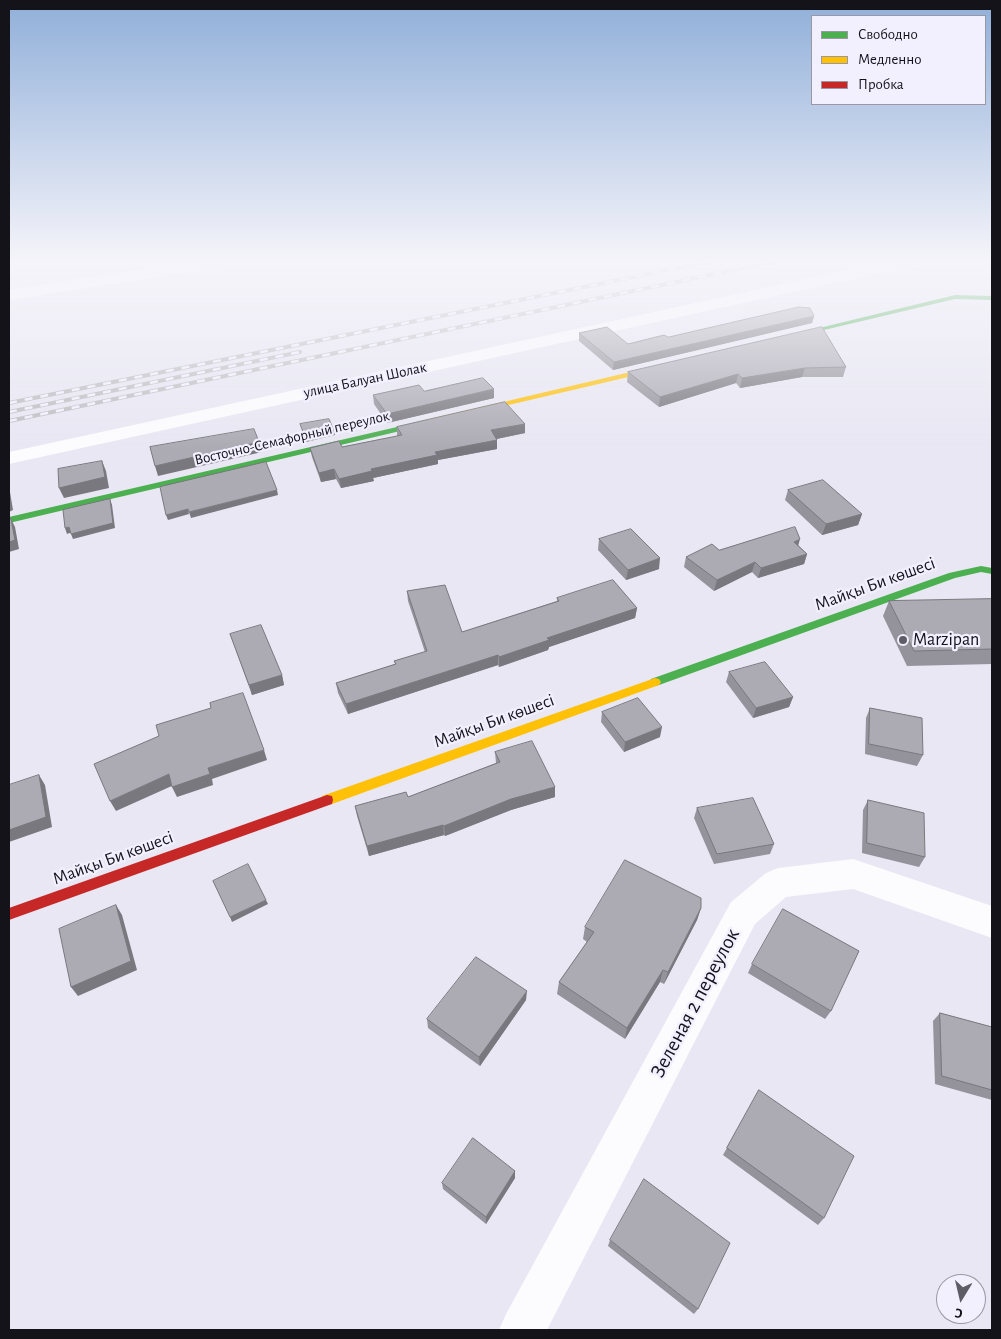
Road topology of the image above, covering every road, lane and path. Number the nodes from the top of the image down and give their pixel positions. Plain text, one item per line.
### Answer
1 (625, 323) edge
2 (843, 323) edge
3 (772, 340) edge
4 (675, 363) edge
5 (9, 458) edge
6 (9, 520) edge
7 (992, 570) edge
8 (9, 914) edge
9 (992, 922) edge
10 (522, 1330) edge

1 - 5 street, улица Балуан Шолак
2 - 3 street
4 - 6 street, Восточно-Семафорный переулок
7 - 8 street, Майқы Би көшесі
9 - 10 street, Зеленая 2 переулок

